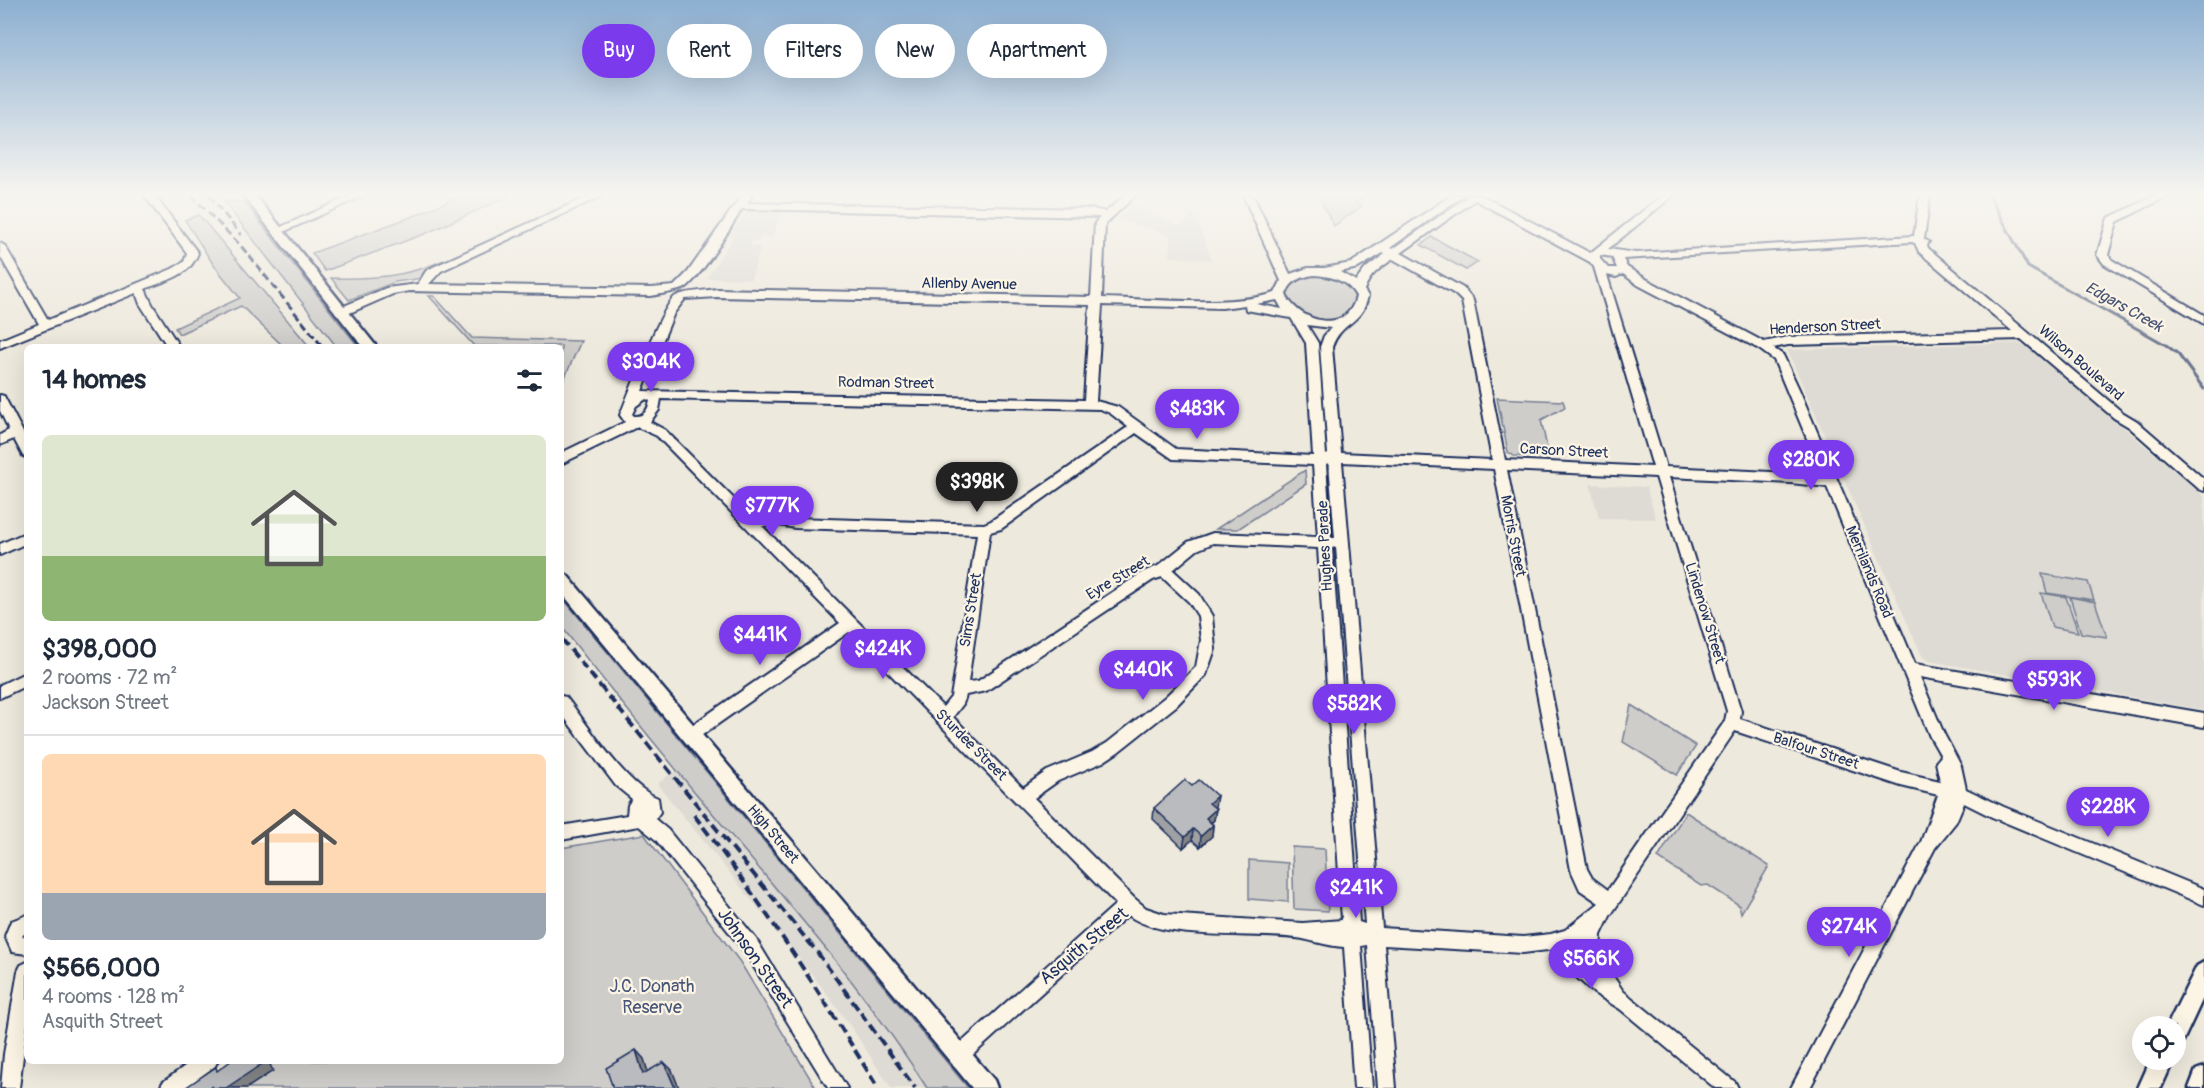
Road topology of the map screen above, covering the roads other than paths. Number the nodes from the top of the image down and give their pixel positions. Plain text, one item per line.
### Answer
1 (0, 246) edge
2 (187, 246) edge
3 (289, 246) edge
4 (488, 246) edge
5 (712, 246) edge
6 (1099, 246) edge
7 (1273, 246) edge
8 (1279, 246) edge
9 (1395, 246) edge
10 (1396, 246) edge
11 (1573, 246) edge
12 (1608, 246) edge
13 (1611, 246) edge
14 (1815, 246) edge
15 (1922, 246) edge
16 (2104, 246) edge
17 (1388, 251) junction
18 (1597, 257) junction
19 (3, 259) edge
20 (1615, 268) junction
21 (1323, 272) junction
22 (1305, 273) junction
23 (1287, 281) junction
24 (426, 287) junction
25 (136, 289) junction
26 (1359, 290) junction
27 (680, 292) junction
28 (1280, 295) junction
29 (1097, 301) junction
30 (1259, 304) junction
31 (341, 312) junction
32 (1295, 316) junction
33 (2204, 320) edge
34 (1342, 322) junction
35 (45, 326) junction
36 (2025, 335) junction
37 (0, 344) edge
38 (172, 344) edge
39 (367, 344) edge
40 (1763, 346) junction
41 (646, 372) junction
42 (0, 399) edge
43 (652, 402) junction
44 (1091, 404) junction
45 (633, 416) junction
46 (1136, 427) junction
47 (17, 432) junction
48 (661, 434) junction
49 (0, 440) edge
50 (24, 447) edge
51 (564, 457) edge
52 (1335, 457) junction
53 (1320, 461) junction
54 (1499, 465) junction
55 (1662, 472) junction
56 (1830, 479) junction
57 (2204, 486) edge
58 (751, 522) junction
59 (795, 523) junction
60 (984, 529) junction
61 (766, 537) junction
62 (24, 538) edge
63 (1325, 542) junction
64 (1342, 543) junction
65 (0, 550) edge
66 (1164, 570) junction
67 (564, 584) edge
68 (849, 624) junction
69 (1910, 669) junction
70 (24, 680) edge
71 (958, 690) junction
72 (0, 692) edge
73 (932, 705) junction
74 (564, 706) edge
75 (944, 717) junction
76 (2204, 720) edge
77 (1732, 723) junction
78 (690, 735) junction
79 (1340, 779) junction
80 (1362, 780) junction
81 (1953, 795) junction
82 (1023, 797) junction
83 (641, 811) junction
84 (564, 832) edge
85 (2204, 897) edge
86 (1128, 904) junction
87 (1607, 906) junction
88 (1352, 933) junction
89 (17, 934) edge
90 (1375, 936) junction
91 (1569, 936) junction
92 (1523, 945) junction
93 (1592, 951) junction
94 (1569, 959) junction
95 (24, 966) edge
96 (2204, 973) edge
97 (24, 989) edge
98 (1626, 1003) junction
99 (2183, 1016) edge
100 (959, 1056) junction
101 (203, 1064) edge
102 (2158, 1070) edge
103 (2204, 1078) edge
104 (10, 1088) edge
105 (169, 1088) edge
106 (838, 1088) edge
107 (986, 1088) edge
108 (1363, 1088) edge
109 (1387, 1088) edge
110 (1730, 1088) edge
111 (1800, 1088) edge
112 (2149, 1088) edge
113 (2200, 1088) edge

1 - 19 street
2 - 25 street
3 - 31 main road
4 - 24 street
5 - 27 street
6 - 29 street
7 - 23 street
8 - 22 street
9 - 17 street
10 - 17 street
11 - 18 street
12 - 18 street
13 - 20 street
14 - 20 street
15 - 36 street, Wilson Boulevard
16 - 33 street
17 - 21 street
17 - 26 street
17 - 54 street, Morris Street
18 - 20 street, Lindenow Street
18 - 20 street, Henderson Street
19 - 35 street
20 - 40 street, Henderson Street
20 - 55 street, Lindenow Street
21 - 22 street
21 - 26 street
22 - 23 street
23 - 28 street
24 - 27 street, Allenby Avenue
24 - 31 street, Allenby Avenue
25 - 35 street
25 - 38 street
26 - 34 street
27 - 29 street, Allenby Avenue
27 - 41 street
28 - 30 street, Allenby Avenue
28 - 32 street
29 - 30 street, Allenby Avenue
29 - 44 street
30 - 32 street, Allenby Avenue
31 - 39 main road
32 - 34 street
32 - 53 street, Hughes Parade
34 - 52 street, Hughes Parade
35 - 37 street
36 - 40 street, Henderson Street
36 - 57 street, Wilson Boulevard
40 - 56 street, Merrilands Road
41 - 43 street, Sturdee Street
41 - 45 street
42 - 47 street
43 - 44 street, Rodman Street
43 - 45 street
43 - 45 street
43 - 48 street, Sturdee Street
44 - 46 street, Carson Street
45 - 48 street, Sturdee Street
45 - 51 street
46 - 53 street, Carson Street
46 - 60 street
47 - 49 street
47 - 50 street
48 - 58 street, Sturdee Street
52 - 53 street, Carson Street
52 - 54 street, Carson Street
52 - 64 street, Hughes Parade
53 - 63 street, Hughes Parade
54 - 55 street, Carson Street
54 - 87 street, Morris Street
55 - 56 street, Carson Street
55 - 77 street, Lindenow Street
56 - 69 street, Merrilands Road
58 - 59 street
58 - 61 street, Sturdee Street
59 - 60 street
59 - 61 street
60 - 71 street, Sims Street
61 - 68 street, Sturdee Street
62 - 65 street
63 - 64 street, Eyre Street
63 - 66 street, Eyre Street
63 - 79 street, Hughes Parade
64 - 80 street, Hughes Parade
66 - 71 street, Eyre Street
66 - 82 street
67 - 78 main road, High Street
68 - 73 street, Sturdee Street
68 - 78 street
69 - 76 street
69 - 81 street, Merrilands Road
70 - 72 street
71 - 73 street
71 - 75 street, Sims Street
73 - 75 street, Sturdee Street
74 - 83 street, Johnson Street
75 - 82 street, Sturdee Street
77 - 81 street, Balfour Street
77 - 87 street
78 - 100 main road, High Street
79 - 80 street
79 - 88 street, Hughes Parade
80 - 90 street, Hughes Parade
81 - 85 street, Balfour Street
81 - 111 street
82 - 86 street, Sturdee Street
83 - 84 street
83 - 106 street, Johnson Street
86 - 88 street, Asquith Street
86 - 100 street, Asquith Street
87 - 91 street
87 - 93 street
88 - 90 street, Asquith Street
88 - 108 street, Hughes Parade
89 - 95 street
90 - 92 street, Asquith Street
90 - 109 street, Hughes Parade
91 - 92 street, Asquith Street
91 - 93 street
91 - 94 street
92 - 94 street, Asquith Street
93 - 94 street
93 - 98 street, Asquith Street
94 - 98 street, Asquith Street
96 - 99 main road
97 - 104 street
98 - 110 street, Asquith Street
100 - 107 main road, High Street
101 - 105 street
102 - 112 main road
103 - 113 main road

